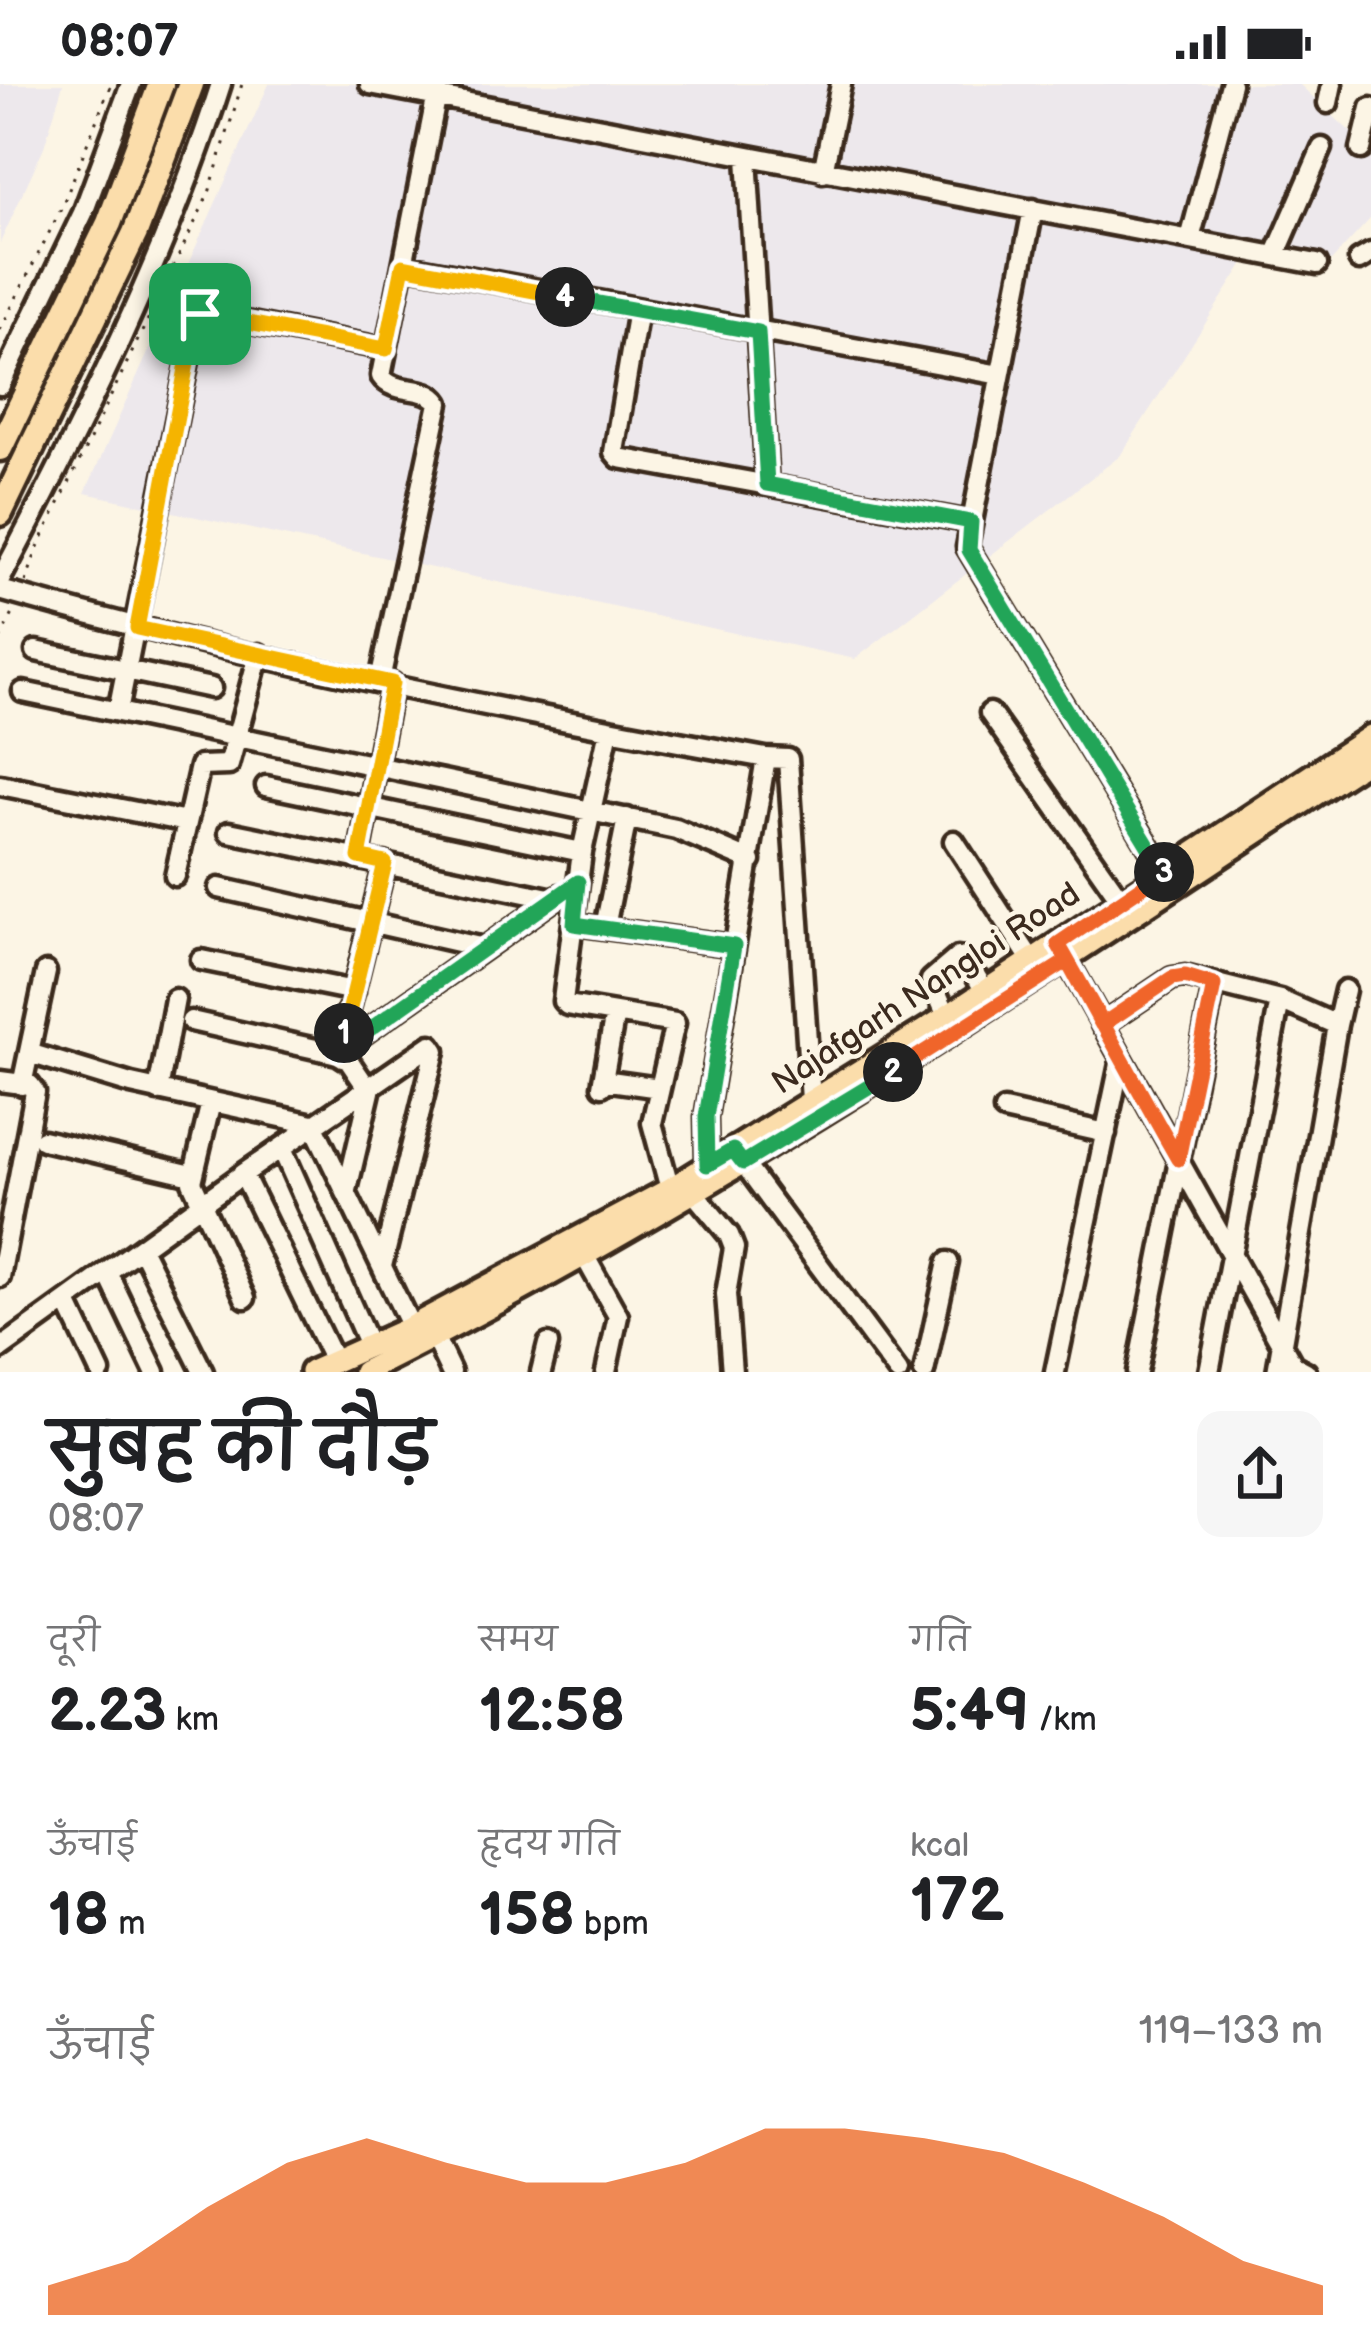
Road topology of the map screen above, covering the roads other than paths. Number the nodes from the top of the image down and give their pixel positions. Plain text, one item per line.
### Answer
1 (131, 84) edge
2 (161, 84) edge
3 (191, 84) edge
4 (221, 84) edge
5 (370, 84) edge
6 (841, 84) edge
7 (1231, 84) edge
8 (438, 91) edge
9 (1371, 108) edge
10 (1322, 148) dead end
11 (1361, 149) dead end
12 (747, 157) junction
13 (823, 172) junction
14 (1033, 208) junction
15 (1190, 239) junction
16 (1275, 256) junction
17 (1317, 264) dead end
18 (403, 266) junction
19 (638, 310) junction
20 (758, 332) junction
21 (386, 349) junction
22 (1000, 375) junction
23 (0, 386) edge
24 (0, 448) edge
25 (767, 484) junction
26 (0, 513) edge
27 (971, 522) junction
28 (0, 580) edge
29 (0, 590) edge
30 (137, 628) junction
31 (36, 651) dead end
32 (260, 654) junction
33 (128, 671) junction
34 (386, 682) junction
35 (211, 688) dead end
36 (23, 692) dead end
37 (118, 711) junction
38 (990, 713) dead end
39 (609, 730) junction
40 (237, 736) junction
41 (1371, 736) edge
42 (766, 758) junction
43 (1371, 758) edge
44 (377, 765) junction
45 (0, 785) edge
46 (266, 786) dead end
47 (369, 808) junction
48 (591, 809) junction
49 (627, 818) junction
50 (188, 823) junction
51 (230, 832) dead end
52 (954, 841) dead end
53 (582, 852) junction
54 (359, 857) junction
55 (751, 862) junction
56 (385, 863) junction
57 (175, 876) dead end
58 (1169, 879) junction
59 (578, 882) junction
60 (218, 888) dead end
61 (554, 899) junction
62 (1120, 900) junction
63 (372, 921) junction
64 (574, 924) junction
65 (605, 927) junction
66 (734, 946) junction
67 (484, 948) junction
68 (1063, 952) junction
69 (201, 960) dead end
70 (1032, 961) junction
71 (46, 972) dead end
72 (1214, 985) junction
73 (1345, 990) dead end
74 (354, 991) junction
75 (993, 994) junction
76 (175, 999) dead end
77 (1280, 1000) junction
78 (615, 1013) junction
79 (947, 1016) junction
80 (191, 1021) dead end
81 (1102, 1025) junction
82 (1337, 1025) junction
83 (914, 1048) junction
84 (29, 1053) junction
85 (339, 1053) junction
86 (1121, 1059) junction
87 (0, 1081) edge
88 (22, 1085) junction
89 (369, 1088) junction
90 (660, 1088) junction
91 (158, 1090) junction
92 (811, 1100) junction
93 (211, 1102) junction
94 (1004, 1111) dead end
95 (314, 1124) junction
96 (1106, 1133) junction
97 (43, 1140) dead end
98 (282, 1149) junction
99 (738, 1156) junction
100 (1178, 1159) junction
101 (712, 1172) junction
102 (243, 1174) junction
103 (192, 1175) junction
104 (670, 1189) junction
105 (346, 1190) junction
106 (694, 1193) junction
107 (202, 1204) junction
108 (141, 1248) junction
109 (584, 1255) junction
110 (1232, 1256) junction
111 (948, 1262) dead end
112 (382, 1265) junction
113 (107, 1272) junction
114 (0, 1277) edge
115 (245, 1298) dead end
116 (67, 1302) junction
117 (424, 1328) junction
118 (548, 1344) dead end
119 (369, 1346) junction
120 (1282, 1346) junction
121 (0, 1349) edge
122 (334, 1361) junction
123 (100, 1372) edge
124 (155, 1372) edge
125 (203, 1372) edge
126 (311, 1372) edge
127 (364, 1372) edge
128 (451, 1372) edge
129 (541, 1372) edge
130 (606, 1372) edge
131 (732, 1372) edge
132 (898, 1372) edge
133 (924, 1372) edge
134 (1055, 1372) edge
135 (1137, 1372) edge
136 (1209, 1372) edge
137 (1276, 1372) edge
138 (1306, 1372) edge

1 - 23 street
2 - 24 highway
3 - 26 highway
4 - 28 street
5 - 8 street
6 - 13 street
7 - 15 street
8 - 12 street
8 - 18 street
9 - 11 street
10 - 16 street
12 - 13 street
12 - 20 street
13 - 14 street
14 - 15 street
14 - 22 street
15 - 16 street
16 - 17 street
18 - 19 street
18 - 21 street
19 - 20 street
19 - 25 street
20 - 22 street
20 - 25 street
21 - 30 street
21 - 34 street
22 - 27 street
25 - 27 street
27 - 58 street
29 - 30 street
30 - 32 street
30 - 33 street
31 - 33 street
32 - 34 street
32 - 40 street
33 - 35 street
33 - 37 street
34 - 39 street
34 - 44 street
36 - 37 street
37 - 40 street
38 - 62 street
39 - 42 street
39 - 48 street
40 - 44 street
40 - 50 street
41 - 58 main road, Najafgarh Nangloi Road
42 - 55 street
42 - 92 street
43 - 58 main road
44 - 47 street
44 - 48 street
45 - 50 street
46 - 47 street
47 - 53 street
47 - 54 street
48 - 49 street
48 - 53 street
49 - 55 street
49 - 65 street
50 - 57 street
51 - 54 street
52 - 70 street
53 - 59 street
54 - 56 street
55 - 66 street
56 - 61 street
56 - 63 street
58 - 62 main road, Najafgarh Nangloi Road
58 - 68 main road
59 - 61 street
59 - 64 street
60 - 63 street
61 - 67 street
62 - 68 main road, Najafgarh Nangloi Road
63 - 67 street
63 - 74 street
64 - 65 street
64 - 78 street
65 - 66 street
66 - 101 street
67 - 85 street
68 - 70 main road, Najafgarh Nangloi Road
68 - 75 main road
68 - 81 street
69 - 74 street
70 - 75 main road, Najafgarh Nangloi Road
71 - 84 street
72 - 77 street
72 - 81 street
72 - 100 street
73 - 82 street
74 - 85 street
75 - 79 main road, Najafgarh Nangloi Road
75 - 79 street
75 - 83 main road
76 - 91 street
77 - 82 street
77 - 110 street
78 - 90 street
78 - 90 street
79 - 83 main road, Najafgarh Nangloi Road
80 - 85 street
81 - 86 street
82 - 120 street
83 - 92 main road, Najafgarh Nangloi Road
83 - 99 main road
84 - 88 street
84 - 91 street
85 - 89 street
86 - 96 street
86 - 100 street
87 - 88 street
88 - 114 street
89 - 95 street
89 - 105 street
89 - 112 street
90 - 104 street
91 - 93 street
92 - 99 main road, Najafgarh Nangloi Road
93 - 95 street
93 - 103 street
94 - 96 street
95 - 98 street
95 - 105 street
96 - 134 street
97 - 103 street
98 - 102 street
98 - 119 street
99 - 101 main road, Najafgarh Nangloi Road
99 - 132 street
100 - 110 street
100 - 135 street
101 - 104 main road, Najafgarh Nangloi Road
101 - 106 main road
102 - 107 street
102 - 122 street
103 - 107 street
104 - 117 main road, Najafgarh Nangloi Road
105 - 112 street
106 - 109 main road
106 - 131 street
107 - 108 street
107 - 115 street
108 - 113 street
108 - 125 street
109 - 117 main road
109 - 130 street
110 - 120 street
110 - 136 street
111 - 133 street
112 - 117 street
113 - 116 street
113 - 124 street
116 - 121 street
116 - 123 street
117 - 119 main road, Najafgarh Nangloi Road
117 - 127 main road
117 - 128 street
118 - 129 street
119 - 122 main road, Najafgarh Nangloi Road
120 - 137 street
120 - 138 street
122 - 126 main road, Najafgarh Nangloi Road

